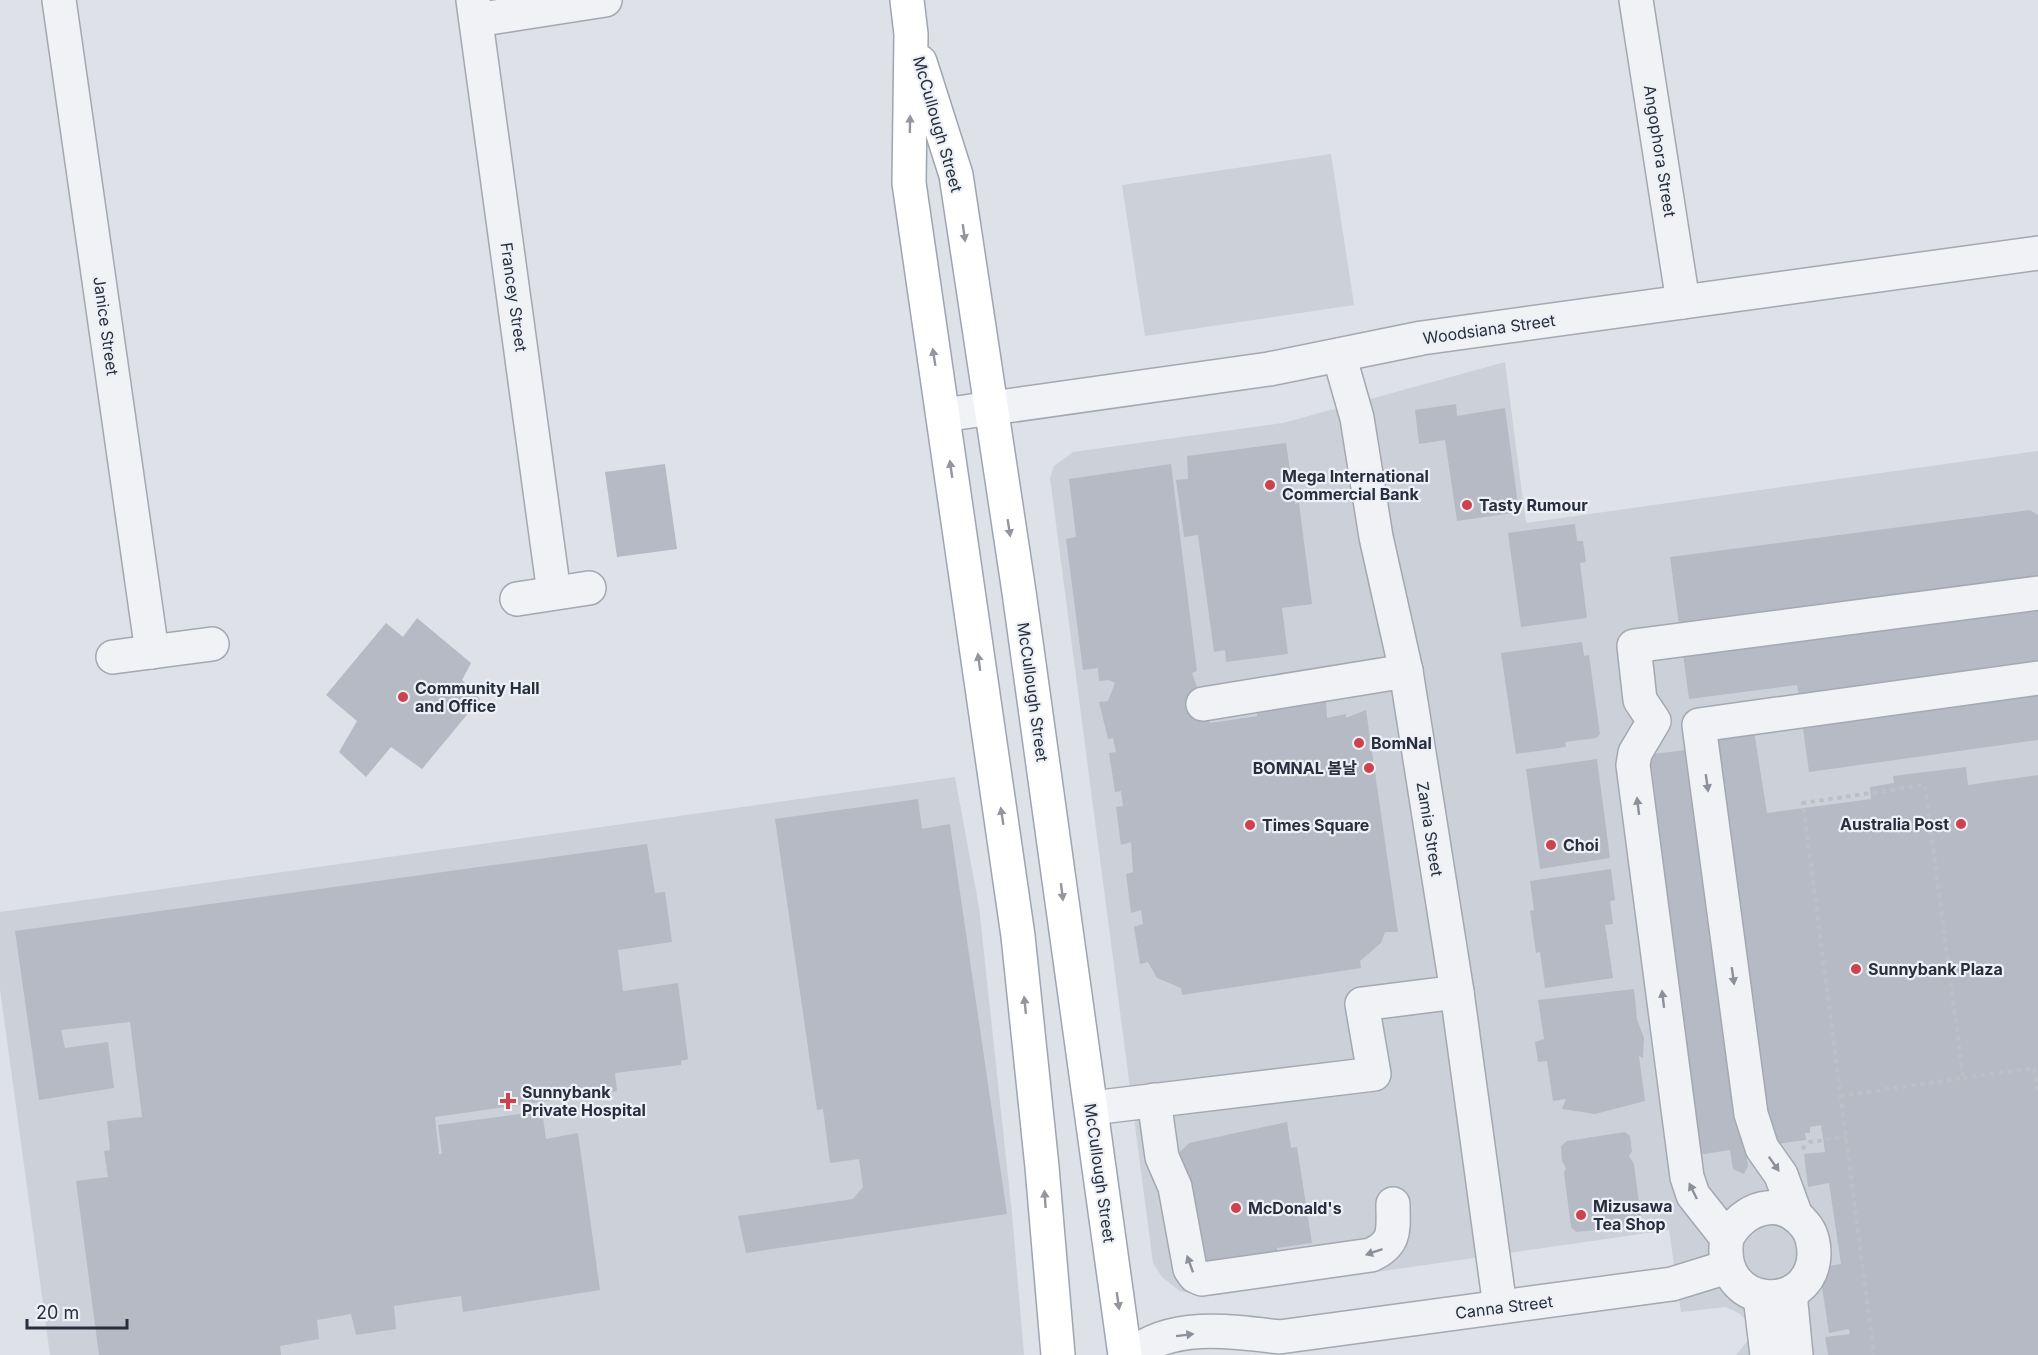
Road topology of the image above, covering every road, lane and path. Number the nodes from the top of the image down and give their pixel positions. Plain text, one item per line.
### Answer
1 (59, 0) edge
2 (605, 0) edge
3 (907, 0) edge
4 (1636, 0) edge
5 (474, 10) edge
6 (911, 34) junction
7 (2038, 253) edge
8 (1683, 302) junction
9 (1339, 355) junction
10 (990, 408) junction
11 (943, 415) junction
12 (589, 588) dead end
13 (554, 593) junction
14 (2038, 593) edge
15 (517, 599) dead end
16 (212, 644) dead end
17 (152, 652) junction
18 (113, 657) dead end
19 (1407, 671) junction
20 (2038, 678) edge
21 (1203, 704) dead end
22 (1457, 992) junction
23 (1963, 1078) junction
24 (2038, 1095) edge
25 (1840, 1096) junction
26 (1154, 1100) junction
27 (1092, 1108) junction
28 (1846, 1137) junction
29 (1799, 1153) dead end
30 (1393, 1204) dead end
31 (1796, 1216) junction
32 (1727, 1253) junction
33 (1775, 1295) junction
34 (1500, 1307) junction
35 (1266, 1346) edge
36 (1762, 1351) edge
37 (1058, 1355) edge
38 (1125, 1355) edge
39 (1132, 1355) edge
40 (1796, 1355) edge
41 (1874, 1355) edge

1 - 17 street, Janice Street
2 - 5 street
3 - 6 main road, McCullough Street
4 - 8 street, Angophora Street
5 - 13 street, Francey Street
6 -> 10 main road, McCullough Street
11 -> 6 main road, McCullough Street
7 - 8 street, Woodsiana Street
8 - 9 street, Woodsiana Street
9 - 10 street, Woodsiana Street
9 - 19 street, Zamia Street
10 - 11 street, Woodsiana Street
10 -> 27 main road, McCullough Street
37 -> 11 main road, McCullough Street
12 - 13 street
13 - 15 street
32 -> 14 street
16 - 17 street
17 - 18 street
19 - 21 street
19 - 22 street, Zamia Street
20 -> 31 street
22 - 26 street
22 - 34 street, Zamia Street
23 - 24 path
23 - 25 path
23 - 25 path
25 - 28 path
26 - 27 street
30 -> 26 street
27 -> 38 main road, McCullough Street
28 - 29 path
28 - 41 path
31 - 32 street
31 - 33 street
32 - 33 street
32 - 34 street, Canna Street
33 - 36 street
33 - 40 street
34 - 35 street, Canna Street
39 -> 35 street, Canna Street

